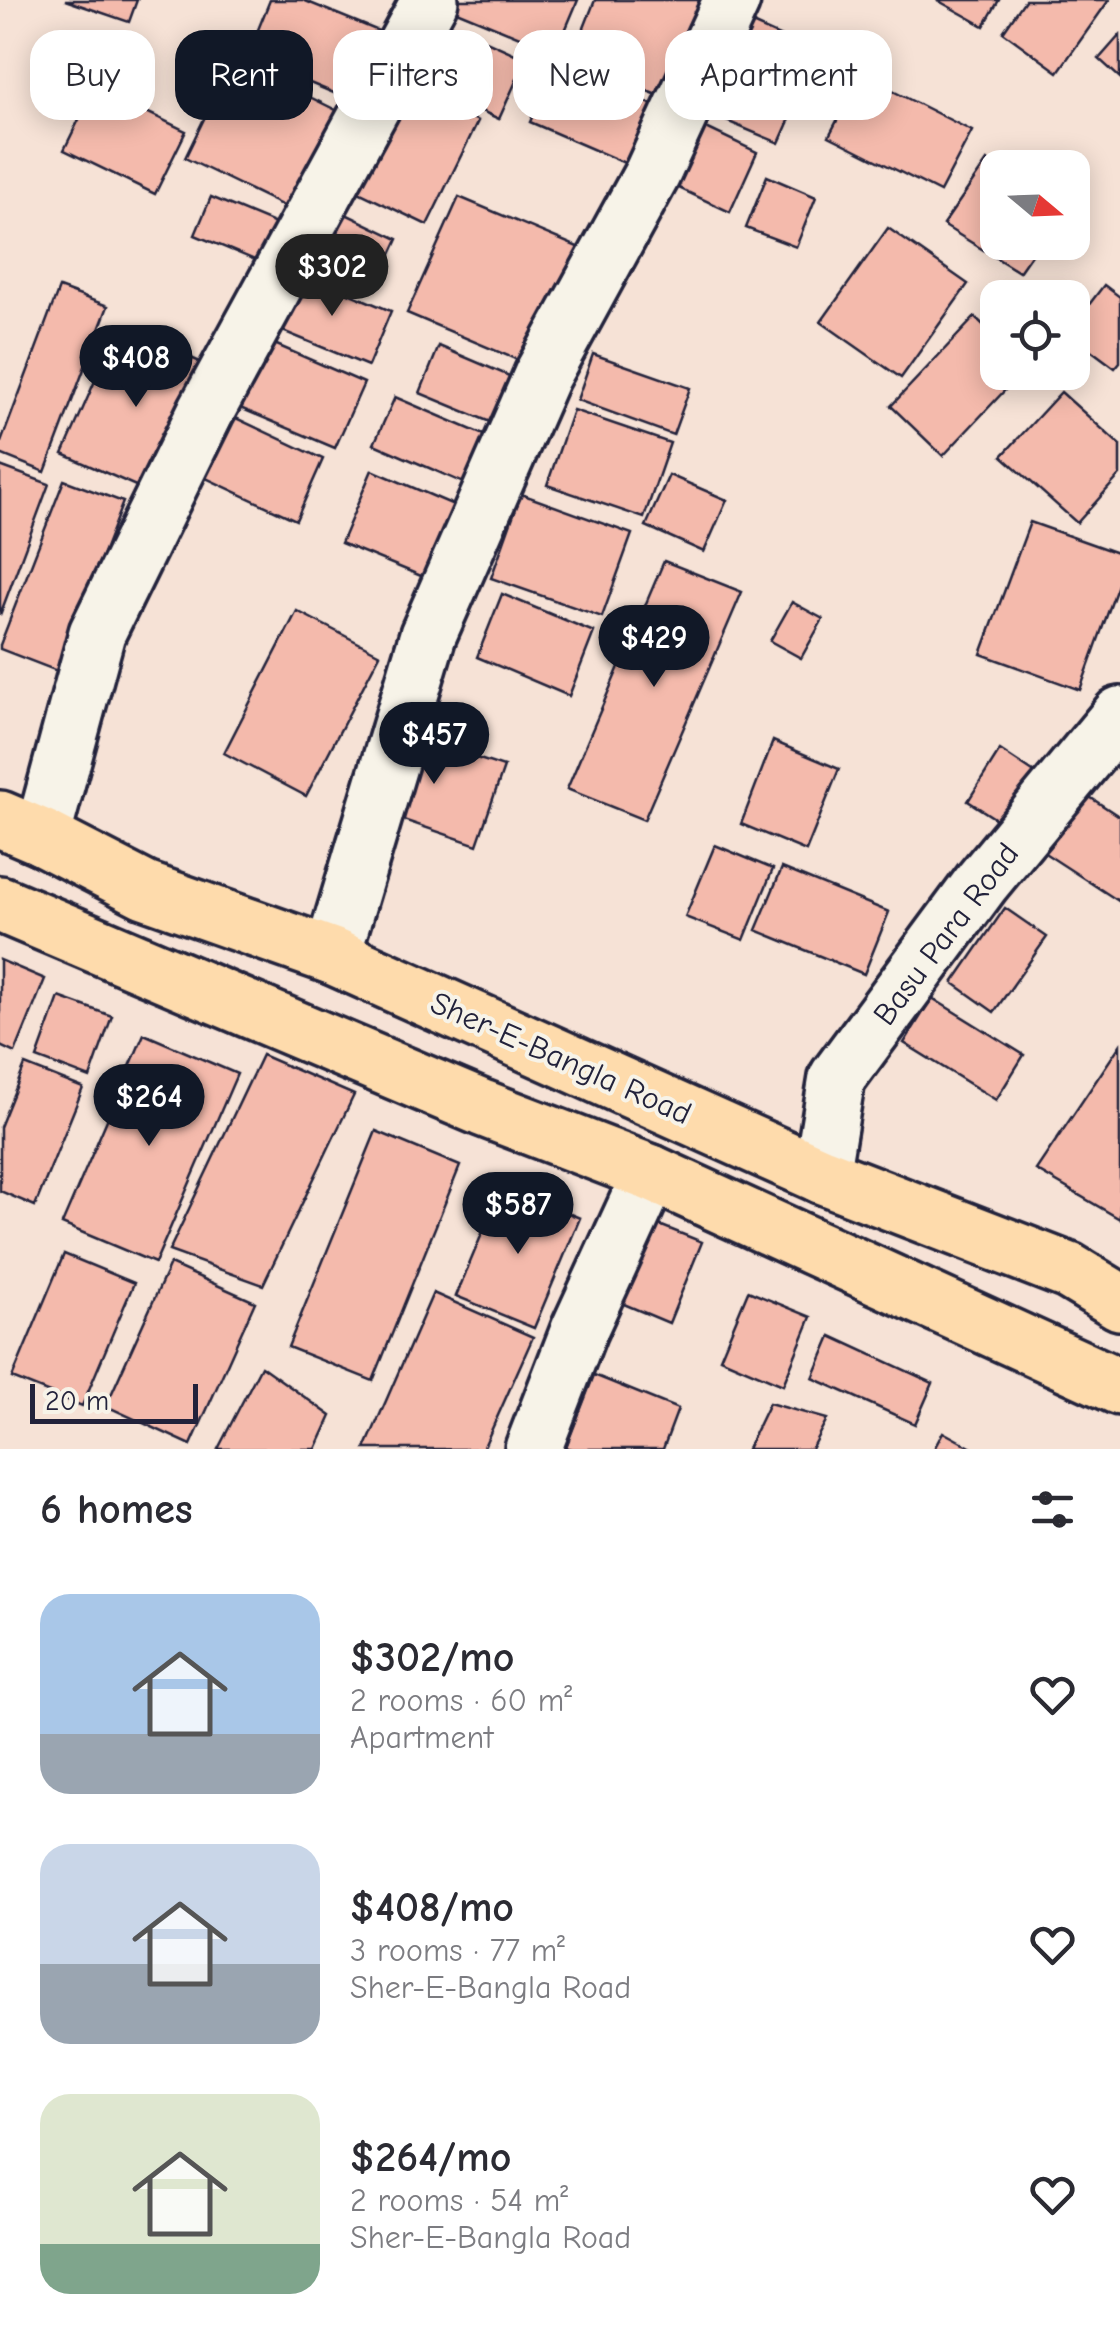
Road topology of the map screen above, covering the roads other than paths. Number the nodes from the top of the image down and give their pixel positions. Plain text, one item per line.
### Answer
1 (430, 0) edge
2 (732, 0) edge
3 (1120, 716) edge
4 (21, 828) edge
5 (0, 904) edge
6 (332, 956) junction
7 (651, 1173) junction
8 (821, 1175) junction
9 (1120, 1302) edge
10 (1120, 1388) edge
11 (533, 1449) edge

1 - 4 street
2 - 6 street
3 - 8 street, Basu Para Road
4 - 6 highway, Sher-E-Bangla Road
5 - 7 highway
6 - 8 highway, Sher-E-Bangla Road
7 - 10 highway
7 - 11 street
8 - 9 highway, Sher-E-Bangla Road

